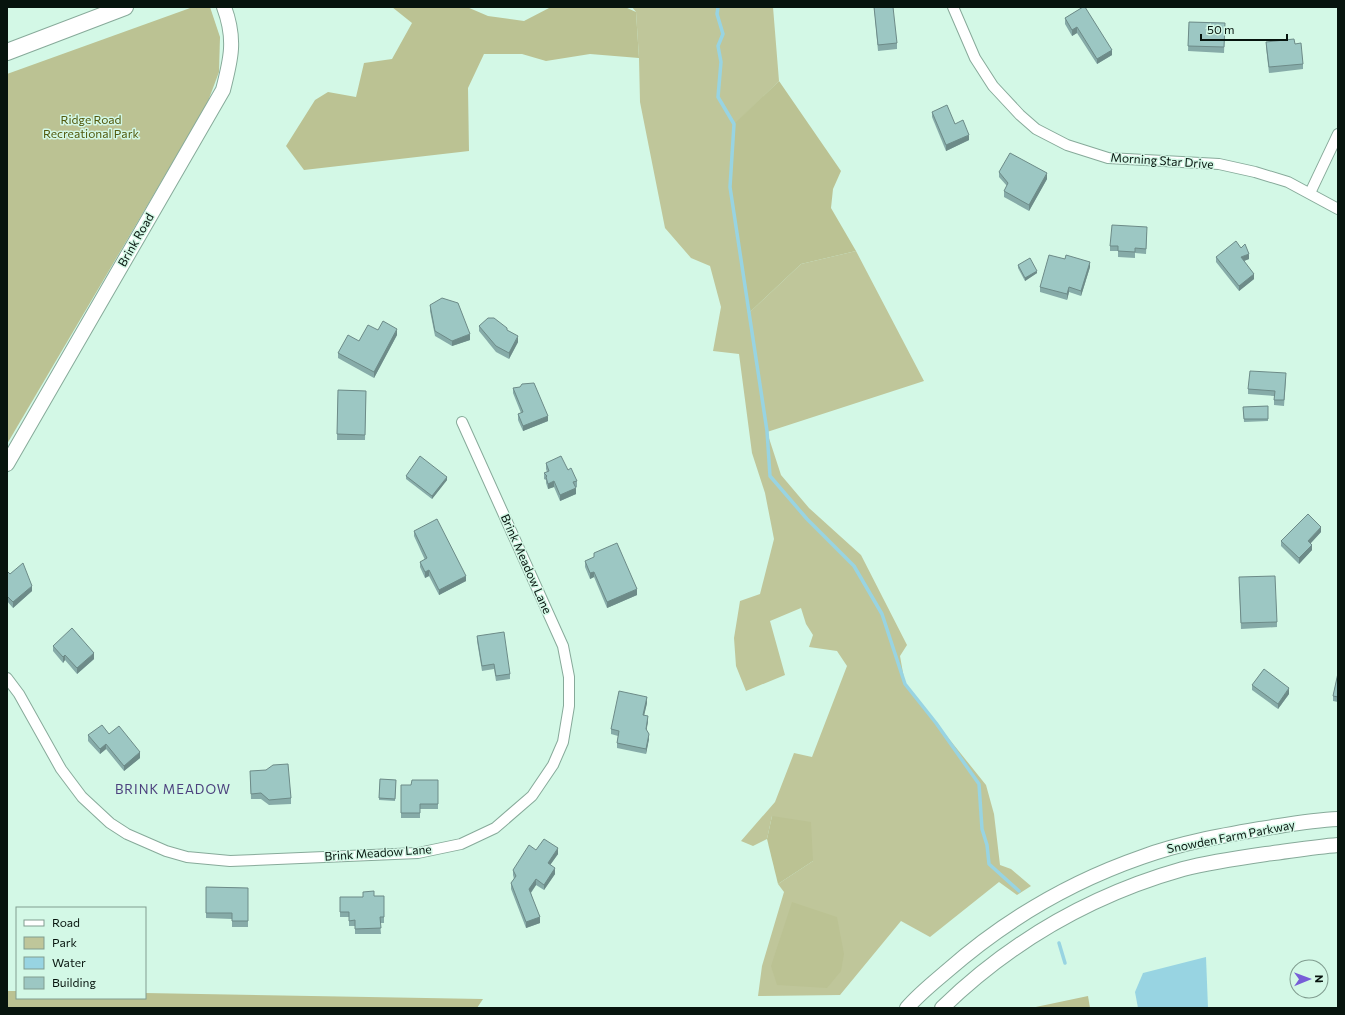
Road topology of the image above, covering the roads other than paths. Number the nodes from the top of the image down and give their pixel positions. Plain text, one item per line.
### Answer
1 (125, 7) edge
2 (224, 7) edge
3 (953, 7) edge
4 (7, 52) edge
5 (1338, 134) edge
6 (1310, 194) junction
7 (1338, 209) edge
8 (462, 422) dead end
9 (7, 464) edge
10 (7, 678) edge
11 (1338, 819) edge
12 (1338, 845) edge
13 (907, 1008) edge
14 (942, 1008) edge

1 - 4 main road
2 - 9 main road, Brink Road
3 - 6 street, Morning Star Drive
5 - 6 street
6 - 7 street, Morning Star Drive
8 - 10 street, Brink Meadow Lane
11 - 13 main road, Snowden Farm Parkway
12 - 14 main road, Snowden Farm Parkway

